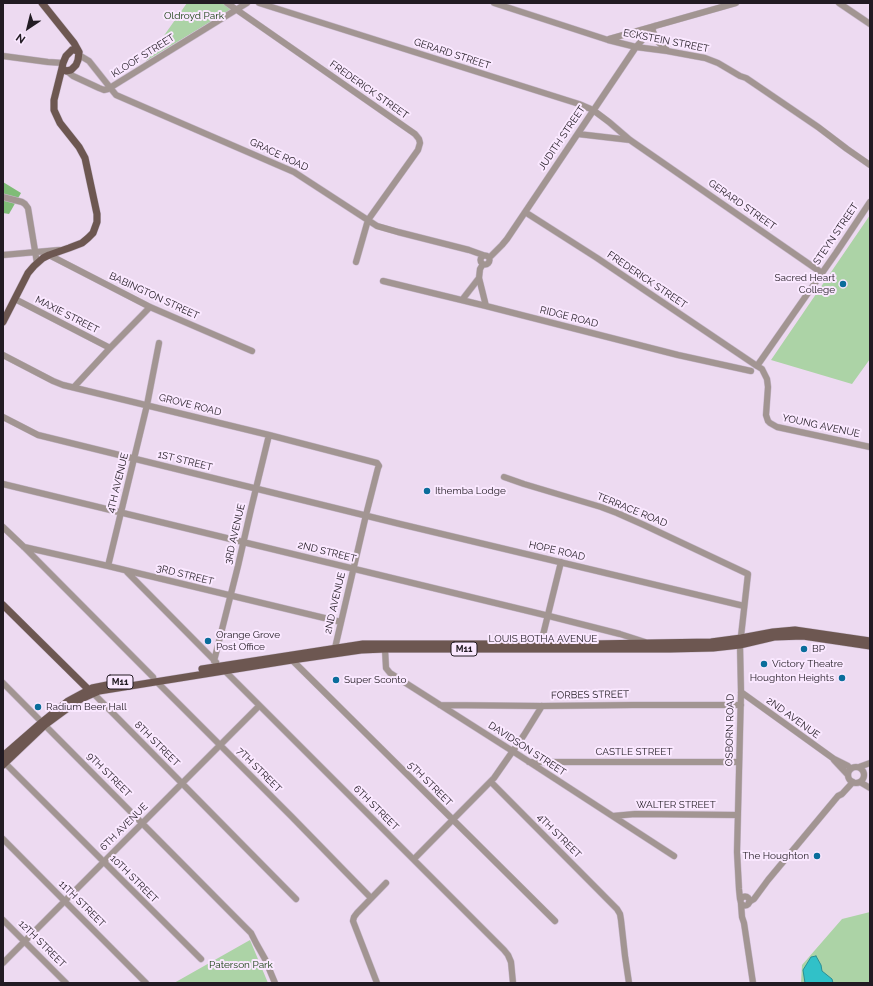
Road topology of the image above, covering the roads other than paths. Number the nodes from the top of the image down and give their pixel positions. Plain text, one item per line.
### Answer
1 (42, 3) edge
2 (227, 3) edge
3 (247, 3) edge
4 (259, 3) edge
5 (494, 3) edge
6 (736, 3) edge
7 (839, 3) edge
8 (720, 5) edge
9 (236, 10) junction
10 (870, 24) edge
11 (654, 27) junction
12 (69, 37) junction
13 (608, 40) junction
14 (636, 47) junction
15 (667, 51) junction
16 (79, 54) junction
17 (3, 56) edge
18 (64, 66) junction
19 (111, 88) junction
20 (104, 90) junction
21 (116, 95) junction
22 (593, 110) junction
23 (578, 134) junction
24 (630, 140) junction
25 (870, 165) edge
26 (3, 197) edge
27 (870, 202) edge
28 (526, 212) junction
29 (368, 220) junction
30 (66, 249) junction
31 (34, 252) junction
32 (3, 255) edge
33 (48, 255) junction
34 (486, 257) junction
35 (356, 262) dead end
36 (37, 263) junction
37 (822, 273) junction
38 (479, 278) junction
39 (383, 281) dead end
40 (15, 299) junction
41 (462, 300) junction
42 (486, 306) junction
43 (150, 307) junction
44 (3, 322) edge
45 (159, 343) dead end
46 (110, 348) junction
47 (252, 351) dead end
48 (3, 355) edge
49 (757, 366) junction
50 (751, 371) dead end
51 (74, 388) junction
52 (147, 405) junction
53 (3, 417) edge
54 (269, 435) junction
55 (870, 447) edge
56 (134, 459) junction
57 (377, 463) joint
58 (504, 477) dead end
59 (3, 484) edge
60 (256, 488) junction
61 (121, 513) junction
62 (366, 515) junction
63 (3, 527) edge
64 (243, 542) junction
65 (24, 547) junction
66 (561, 562) junction
67 (108, 566) junction
68 (353, 569) junction
69 (127, 571) junction
70 (748, 574) joint
71 (230, 596) junction
72 (3, 605) edge
73 (744, 606) junction
74 (549, 616) junction
75 (341, 622) junction
76 (740, 641) junction
77 (870, 641) edge
78 (645, 642) junction
79 (541, 643) junction
80 (870, 646) edge
81 (335, 648) junction
82 (385, 649) junction
83 (292, 660) junction
84 (219, 666) junction
85 (155, 679) junction
86 (3, 683) edge
87 (90, 691) junction
88 (741, 692) junction
89 (440, 705) junction
90 (740, 705) junction
91 (259, 706) junction
92 (542, 706) junction
93 (44, 724) junction
94 (220, 745) junction
95 (514, 752) junction
96 (834, 759) junction
97 (3, 762) edge
98 (529, 762) junction
99 (739, 762) junction
100 (870, 764) edge
101 (851, 768) junction
102 (861, 769) junction
103 (850, 779) junction
104 (862, 780) junction
105 (491, 782) junction
106 (182, 784) junction
107 (870, 787) edge
108 (738, 815) junction
109 (613, 816) junction
110 (453, 820) junction
111 (142, 823) junction
112 (3, 839) edge
113 (674, 856) dead end
114 (414, 859) junction
115 (103, 862) junction
116 (386, 883) dead end
117 (371, 898) junction
118 (296, 899) dead end
119 (745, 900) junction
120 (64, 901) junction
121 (3, 920) edge
122 (555, 921) dead end
123 (24, 941) junction
124 (201, 959) dead end
125 (3, 963) edge
126 (66, 983) edge
127 (146, 983) edge
128 (274, 983) edge
129 (377, 983) edge
130 (513, 983) edge
131 (629, 983) edge
132 (753, 983) edge

1 - 12 main road
2 - 9 street, FREDERICK STREET
3 - 9 street, KLOOF STREET
4 - 22 street, GERARD STREET
5 - 13 street, ECKSTEIN STREET
6 - 8 street
7 - 10 street
8 - 11 street
9 - 19 street, KLOOF STREET
9 - 29 street, FREDERICK STREET
11 - 13 street
11 - 14 street, JUDITH STREET
11 - 15 street
12 - 16 main road
12 - 18 main road
13 - 14 street, ECKSTEIN STREET
14 - 15 street, ECKSTEIN STREET
14 - 22 street, JUDITH STREET
15 - 25 street, ECKSTEIN STREET
16 - 18 main road
16 - 18 main road
16 - 19 street
17 - 18 street
18 - 20 street
18 - 30 main road
19 - 20 street
19 - 21 street
20 - 21 street, GRACE ROAD
21 - 29 street, GRACE ROAD
22 - 23 street, JUDITH STREET
22 - 24 street, GERARD STREET
23 - 24 street, GERARD STREET
23 - 28 street, JUDITH STREET
24 - 37 street, GERARD STREET
26 - 31 street
27 - 37 street, STEYN STREET
28 - 34 street, JUDITH STREET
28 - 49 street, FREDERICK STREET
29 - 34 street, GRACE ROAD
29 - 35 street
30 - 31 street
30 - 33 main road
31 - 32 street
31 - 36 street
33 - 36 main road
33 - 43 street, BABINGTON STREET
34 - 38 street, JUDITH STREET
36 - 40 main road
37 - 49 street, STEYN STREET
38 - 41 street
38 - 42 street
39 - 41 street, RIDGE ROAD
40 - 44 main road
40 - 46 street, MAXIE STREET
41 - 42 street, RIDGE ROAD
42 - 50 street, RIDGE ROAD
43 - 46 street
43 - 47 street, BABINGTON STREET
45 - 52 street
46 - 51 street
48 - 51 street, GROVE ROAD
49 - 55 street, YOUNG AVENUE
51 - 52 street, GROVE ROAD
52 - 54 street, GROVE ROAD
52 - 56 street, 4TH AVENUE
53 - 56 street, 1ST STREET
54 - 57 street, GROVE ROAD
54 - 60 street, 3RD AVENUE
56 - 60 street, 1ST STREET
56 - 61 street, 4TH AVENUE
57 - 62 street, 2ND AVENUE
58 - 70 street, TERRACE ROAD
59 - 61 street, 2ND STREET
60 - 62 street, 1ST STREET
60 - 64 street, 3RD AVENUE
61 - 64 street, 2ND STREET
61 - 67 street, 4TH AVENUE
62 - 66 street, HOPE ROAD
62 - 68 street, 2ND AVENUE
63 - 65 street, 7TH STREET
64 - 68 street, 2ND STREET
64 - 71 street, 3RD AVENUE
65 - 67 street, 3RD STREET
65 - 85 street, 7TH STREET
66 - 73 street, HOPE ROAD
66 - 74 street
67 - 69 street, 3RD STREET
68 - 74 street, 2ND STREET
68 - 75 street, 2ND AVENUE
69 - 71 street, 3RD STREET
69 - 84 street, 6TH STREET
70 - 73 street, OSBORN ROAD
71 - 75 street, 3RD STREET
71 - 84 street, 3RD AVENUE
72 - 87 main road, 8TH STREET
73 - 76 street, OSBORN ROAD
74 - 78 street, 2ND STREET
74 - 79 street
75 - 81 street, 2ND AVENUE
76 - 77 main road, LOUIS BOTHA AVENUE / M11
76 - 78 main road, LOUIS BOTHA AVENUE / M11
76 - 80 main road, LOUIS BOTHA AVENUE / M11
76 - 82 main road, LOUIS BOTHA AVENUE / M11
76 - 88 street, OSBORN ROAD
78 - 79 main road, LOUIS BOTHA AVENUE / M11
79 - 81 main road, LOUIS BOTHA AVENUE / M11
81 - 84 main road, LOUIS BOTHA AVENUE / M11
82 - 83 main road, LOUIS BOTHA AVENUE / M11
82 - 89 street, DAVIDSON STREET
83 - 84 main road, LOUIS BOTHA AVENUE / M11
83 - 110 street, 5TH STREET
84 - 85 main road, LOUIS BOTHA AVENUE / M11
84 - 91 street, 6TH STREET
85 - 87 main road, LOUIS BOTHA AVENUE / M11
85 - 94 street, 7TH STREET
86 - 93 street, 9TH STREET
87 - 93 main road, LOUIS BOTHA AVENUE / M11
87 - 106 street, 8TH STREET
88 - 90 street, OSBORN ROAD
88 - 96 street, 2ND AVENUE
89 - 92 street, FORBES STREET
89 - 95 street, DAVIDSON STREET
90 - 92 street, FORBES STREET
90 - 99 street, OSBORN ROAD
91 - 94 street, 6TH AVENUE
91 - 114 street, 6TH STREET
92 - 95 street
93 - 97 main road, LOUIS BOTHA AVENUE / M11
93 - 111 street, 9TH STREET
94 - 106 street, 6TH AVENUE
94 - 117 street, 7TH STREET
95 - 98 street, DAVIDSON STREET
95 - 105 street
96 - 101 street, 2ND AVENUE
96 - 103 street, 2ND AVENUE
97 - 115 street, 10TH STREET
98 - 99 street, CASTLE STREET
98 - 109 street, DAVIDSON STREET
99 - 108 street, OSBORN ROAD
100 - 102 street
101 - 102 street
101 - 103 street
102 - 104 street
103 - 104 street
103 - 119 street
104 - 107 street
105 - 110 street
105 - 131 street, 4TH STREET
106 - 111 street, 6TH AVENUE
106 - 118 street, 8TH STREET
108 - 109 street, WALTER STREET
108 - 119 street, OSBORN ROAD
109 - 113 street, DAVIDSON STREET
110 - 114 street
110 - 122 street, 5TH STREET
111 - 115 street, 6TH AVENUE
111 - 128 street, 9TH STREET
112 - 120 street, 11TH STREET
114 - 130 street, 6TH STREET
115 - 120 street, 6TH AVENUE
115 - 124 street, 10TH STREET
116 - 117 street
117 - 129 street
119 - 132 street, OSBORN ROAD
120 - 123 street, 6TH AVENUE
120 - 127 street, 11TH STREET
121 - 123 street, 12TH STREET
123 - 125 street, 6TH AVENUE
123 - 126 street, 12TH STREET

